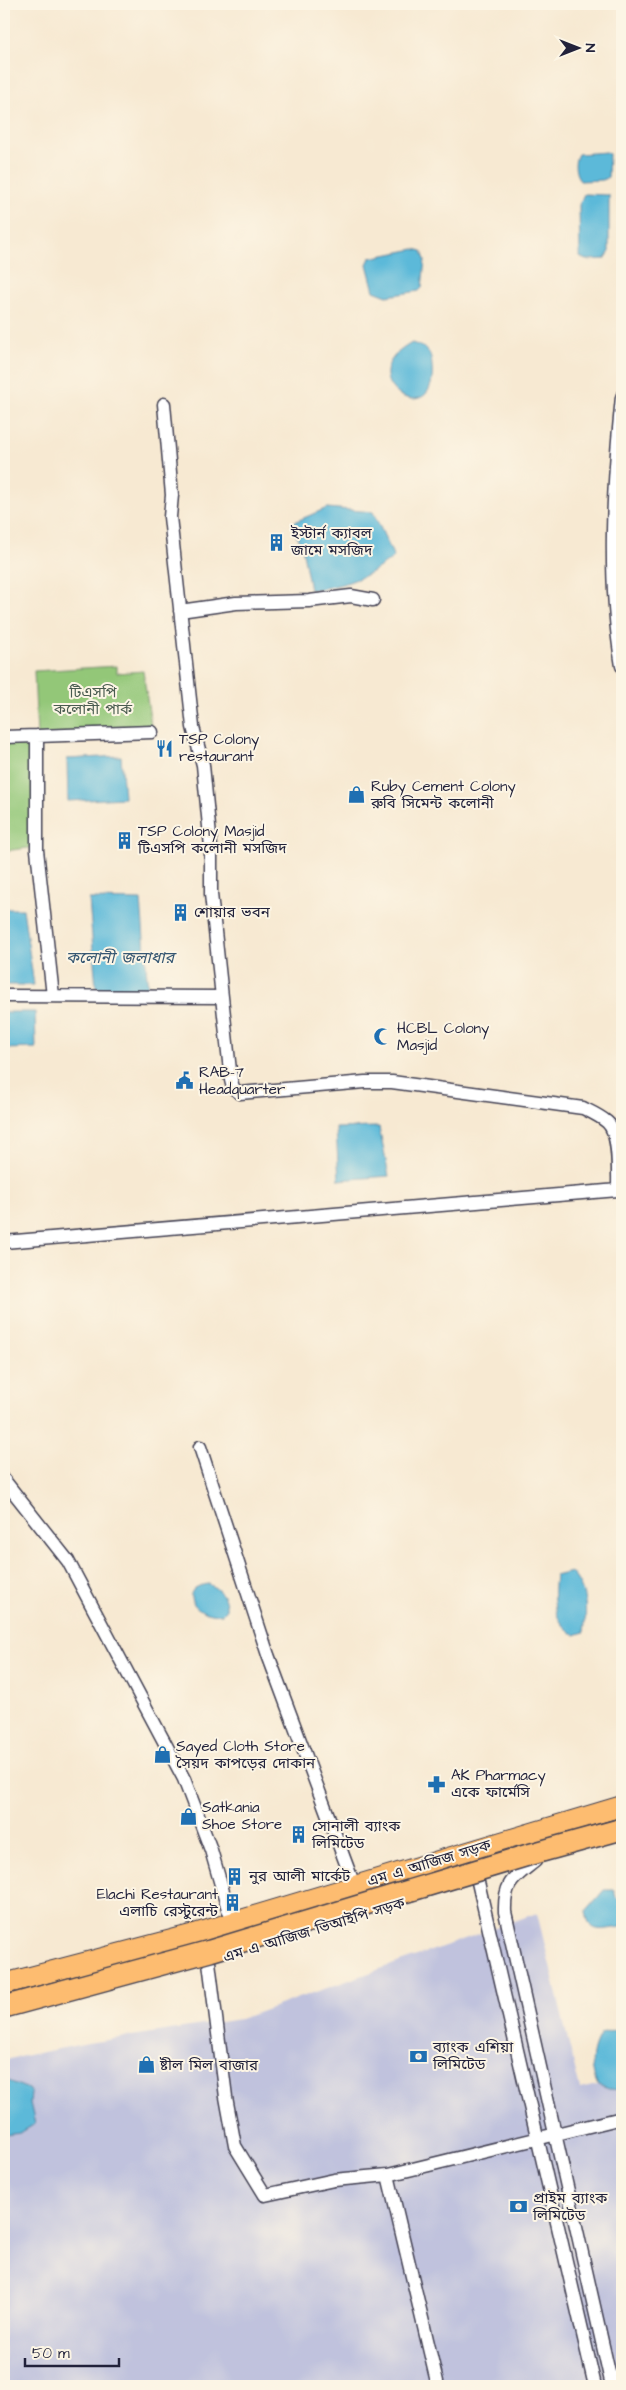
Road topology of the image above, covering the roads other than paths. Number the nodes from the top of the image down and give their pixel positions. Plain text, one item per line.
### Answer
1 (622, 397) edge
2 (164, 404) dead end
3 (373, 600) dead end
4 (180, 611) junction
5 (622, 666) edge
6 (152, 732) dead end
7 (37, 736) junction
8 (4, 738) edge
9 (4, 996) edge
10 (53, 996) junction
11 (222, 997) junction
12 (620, 1190) edge
13 (4, 1242) edge
14 (200, 1447) dead end
15 (4, 1480) edge
16 (622, 1806) edge
17 (622, 1814) edge
18 (622, 1829) edge
19 (622, 1837) edge
20 (470, 1850) junction
21 (535, 1861) junction
22 (478, 1880) junction
23 (354, 1885) junction
24 (235, 1922) junction
25 (209, 1962) junction
26 (4, 1984) edge
27 (4, 1992) edge
28 (4, 2007) edge
29 (4, 2017) edge
30 (622, 2118) edge
31 (554, 2135) junction
32 (539, 2140) junction
33 (388, 2175) junction
34 (438, 2386) edge
35 (596, 2386) edge
36 (612, 2386) edge

1 - 5 street
2 - 4 street
3 - 4 street
4 - 11 street
6 - 7 street
7 - 8 street
7 - 10 street
9 - 10 street
10 - 11 street
11 - 12 street
12 - 13 street
14 - 23 street
15 - 24 street
16 - 20 main road, এম এ আজিজ সড়ক
17 - 27 highway
18 - 28 highway, bridge
19 - 21 main road, এম এ আজিজ ভিআইপি সড়ক
20 - 22 street
20 - 23 main road, এম এ আজিজ সড়ক
21 - 22 main road, এম এ আজিজ ভিআইপি সড়ক
21 - 31 street
22 - 25 main road, এম এ আজিজ ভিআইপি সড়ক
22 - 32 street
23 - 24 main road, এম এ আজিজ সড়ক
24 - 26 main road, এম এ আজিজ সড়ক
25 - 29 main road, এম এ আজিজ ভিআইপি সড়ক
25 - 33 street
30 - 31 street
31 - 32 street
31 - 36 street
32 - 33 street
32 - 35 street
33 - 34 street

